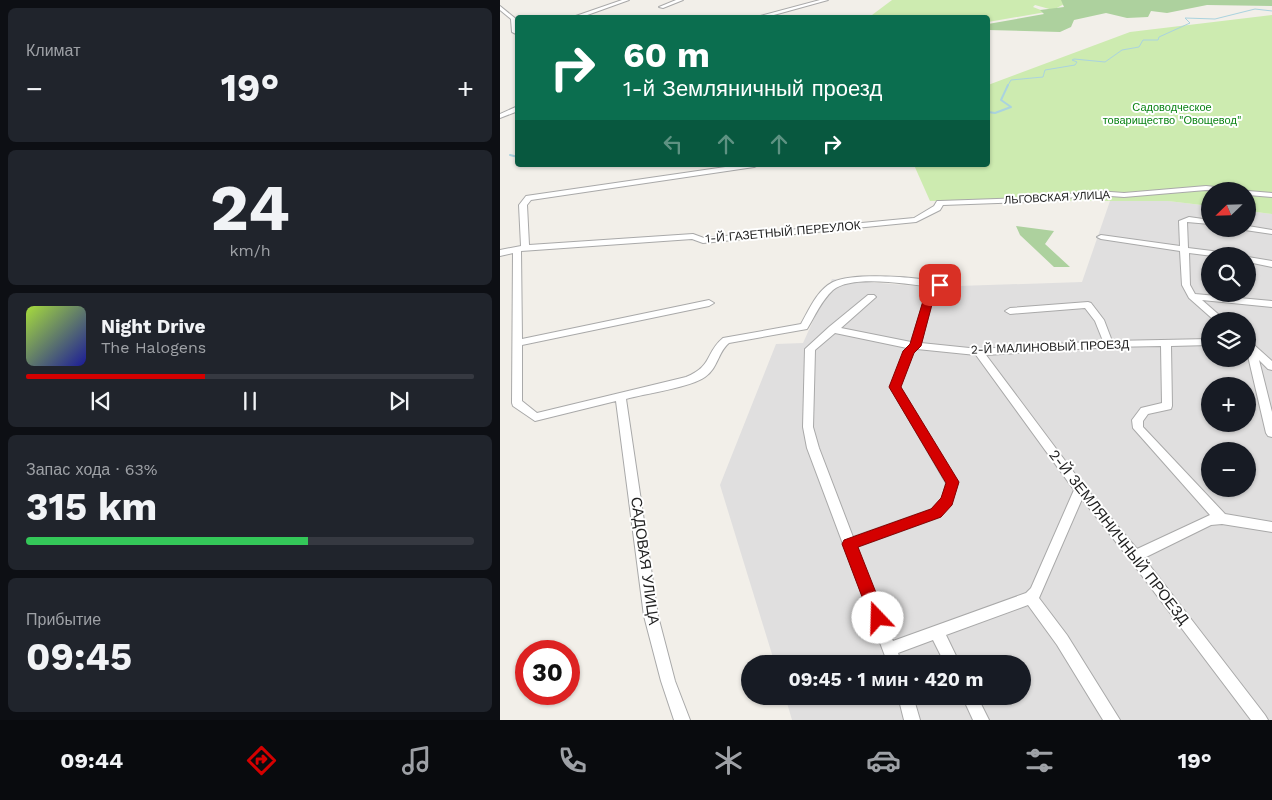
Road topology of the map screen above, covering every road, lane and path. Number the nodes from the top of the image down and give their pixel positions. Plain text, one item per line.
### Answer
1 (627, 0) edge
2 (681, 0) edge
3 (826, 0) edge
4 (815, 1) edge
5 (510, 3) dead end
6 (500, 7) edge
7 (660, 7) dead end
8 (581, 15) edge
9 (766, 15) edge
10 (515, 32) edge
11 (515, 109) edge
12 (500, 116) edge
13 (740, 167) edge
14 (1201, 188) edge
15 (1256, 194) edge
16 (1272, 195) edge
17 (916, 220) joint
18 (1201, 221) edge
19 (1256, 229) edge
20 (1272, 232) edge
21 (1101, 237) dead end
22 (1184, 248) junction
23 (521, 249) junction
24 (1201, 251) edge
25 (500, 253) edge
26 (1256, 261) edge
27 (1272, 264) edge
28 (1192, 296) junction
29 (871, 297) dead end
30 (709, 303) dead end
31 (1272, 304) edge
32 (1010, 311) dead end
33 (1211, 312) edge
34 (832, 329) junction
35 (517, 342) junction
36 (1201, 342) edge
37 (1166, 343) junction
38 (1109, 344) junction
39 (915, 346) junction
40 (979, 352) junction
41 (1256, 352) edge
42 (1254, 367) edge
43 (1272, 367) edge
44 (621, 398) junction
45 (1272, 432) edge
46 (1080, 489) junction
47 (1222, 519) junction
48 (1272, 527) edge
49 (849, 544) junction
50 (1135, 556) junction
51 (1030, 598) junction
52 (937, 633) junction
53 (890, 649) junction
54 (892, 655) edge
55 (948, 655) edge
56 (908, 705) edge
57 (974, 705) edge
58 (682, 720) edge
59 (912, 720) edge
60 (981, 720) edge
61 (1112, 720) edge
62 (1260, 720) edge

1 - 8 street
2 - 7 street
3 - 4 street
4 - 9 street
5 - 6 street
6 - 10 street
11 - 12 street
13 - 23 street
14 - 17 street, ЛЬГОВСКАЯ УЛИЦА
15 - 16 street
17 - 23 street, 1-Й ГАЗЕТНЫЙ ПЕРЕУЛОК
18 - 22 street
19 - 20 street
21 - 22 street
22 - 24 street
22 - 28 street
23 - 25 street, 1-Й ГАЗЕТНЫЙ ПЕРЕУЛОК
23 - 35 street
26 - 27 street
28 - 31 street
28 - 33 street
29 - 34 street
30 - 35 street
32 - 38 street
34 - 39 street, 2-Й МАЛИНОВЫЙ ПРОЕЗД
34 - 49 street
35 - 44 street
36 - 37 street, 2-Й МАЛИНОВЫЙ ПРОЕЗД
37 - 38 street, 2-Й МАЛИНОВЫЙ ПРОЕЗД
37 - 47 street
38 - 40 street, 2-Й МАЛИНОВЫЙ ПРОЕЗД
39 - 40 street, 2-Й МАЛИНОВЫЙ ПРОЕЗД
39 - 44 street
39 - 49 street
40 - 46 street, 2-Й ЗЕМЛЯНИЧНЫЙ ПРОЕЗД
41 - 43 street
42 - 45 street
44 - 58 street, САДОВАЯ УЛИЦА
46 - 50 street, 2-Й ЗЕМЛЯНИЧНЫЙ ПРОЕЗД
46 - 51 street
47 - 48 street
47 - 50 street
49 - 53 street
50 - 62 street, 2-Й ЗЕМЛЯНИЧНЫЙ ПРОЕЗД
51 - 52 street
51 - 61 street
52 - 53 street
52 - 55 street
53 - 54 street
56 - 59 street
57 - 60 street

